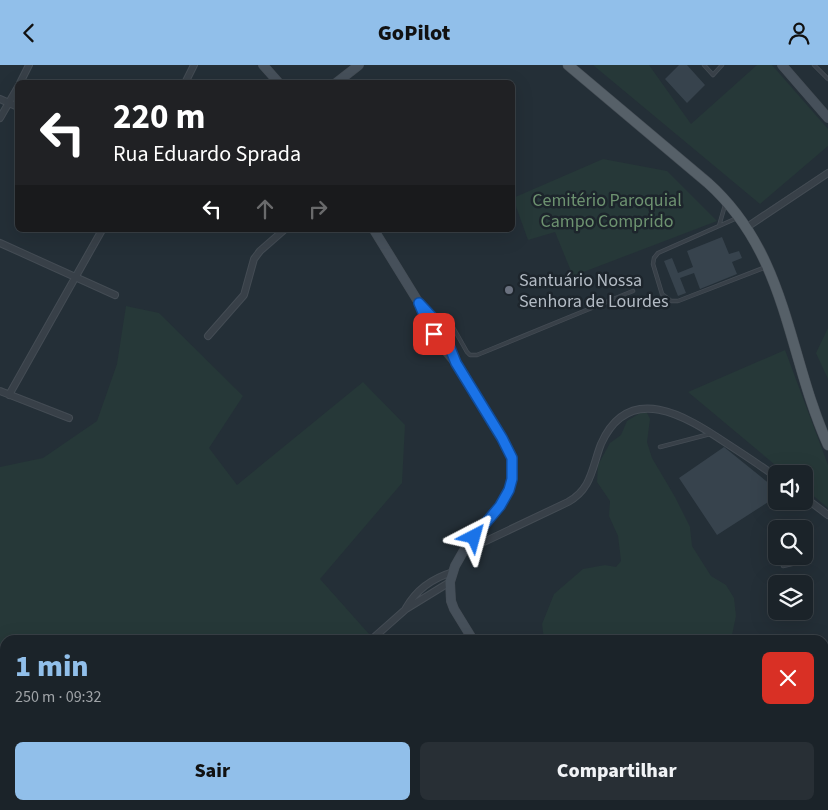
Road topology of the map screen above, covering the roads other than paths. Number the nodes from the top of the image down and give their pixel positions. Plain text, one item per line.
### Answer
1 (29, 65) edge
2 (194, 65) edge
3 (263, 65) edge
4 (359, 65) edge
5 (568, 65) edge
6 (704, 65) edge
7 (722, 65) edge
8 (782, 65) edge
9 (814, 65) edge
10 (828, 79) edge
11 (22, 80) edge
12 (186, 80) edge
13 (276, 80) edge
14 (340, 80) edge
15 (15, 92) edge
16 (0, 99) edge
17 (9, 103) junction
18 (15, 106) edge
19 (0, 118) edge
20 (828, 118) edge
21 (828, 173) edge
22 (726, 200) junction
23 (740, 216) junction
24 (719, 226) junction
25 (747, 227) junction
26 (101, 232) edge
27 (282, 232) edge
28 (375, 232) edge
29 (0, 243) edge
30 (769, 266) junction
31 (75, 277) junction
32 (633, 291) dead end
33 (115, 295) dead end
34 (450, 322) dead end
35 (208, 336) dead end
36 (0, 391) edge
37 (9, 395) junction
38 (69, 418) dead end
39 (712, 433) junction
40 (828, 445) edge
41 (660, 447) dead end
42 (768, 472) edge
43 (813, 504) edge
44 (828, 515) edge
45 (463, 551) junction
46 (787, 565) edge
47 (783, 566) dead end
48 (453, 572) junction
49 (450, 582) junction
50 (406, 609) junction
51 (377, 635) edge
52 (470, 635) edge

1 - 11 street
2 - 12 street
3 - 13 main road
4 - 14 main road
5 - 22 main road
6 - 7 lane
8 - 20 main road
9 - 10 lane
15 - 17 street
16 - 17 street
17 - 18 street
17 - 19 street
21 - 25 street
22 - 23 main road
22 - 24 lane
23 - 24 lane
23 - 25 main road
24 - 30 lane
25 - 30 main road
26 - 31 street
27 - 35 street
28 - 45 main road
29 - 31 street
30 - 40 main road
31 - 33 street
31 - 37 street
32 - 34 lane
36 - 37 street
37 - 38 street
39 - 41 lane
39 - 42 street
39 - 45 street
43 - 44 street
45 - 48 main road
46 - 47 lane
48 - 49 main road
48 - 50 street
49 - 50 street
49 - 52 main road
50 - 51 street

